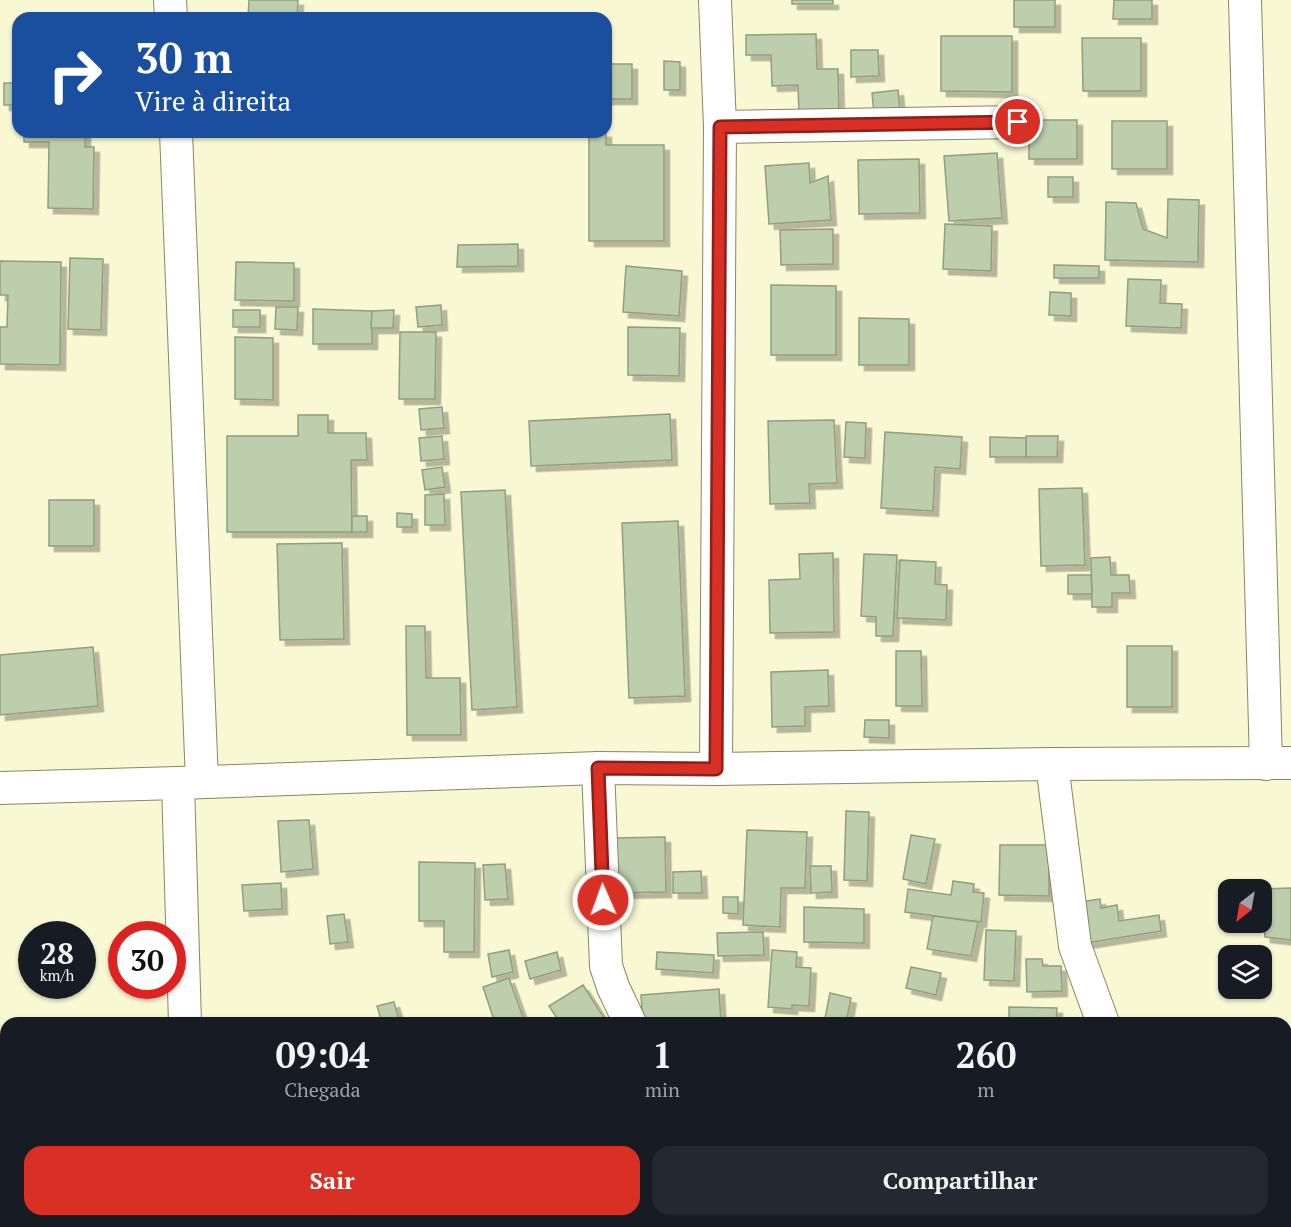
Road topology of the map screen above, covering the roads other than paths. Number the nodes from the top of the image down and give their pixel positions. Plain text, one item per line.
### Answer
1 (715, 0) edge
2 (1245, 0) edge
3 (1018, 122) dead end
4 (720, 127) junction
5 (176, 138) edge
6 (1278, 763) edge
7 (1052, 764) junction
8 (598, 768) junction
9 (716, 769) junction
10 (190, 783) junction
11 (0, 788) edge
12 (185, 1017) edge
13 (627, 1017) edge
14 (1100, 1017) edge

1 - 4 street
2 - 6 street
3 - 4 street
4 - 9 street
5 - 10 street
6 - 7 street
7 - 9 street
7 - 14 street
8 - 9 street
8 - 10 street
8 - 13 street
10 - 11 street
10 - 12 street

